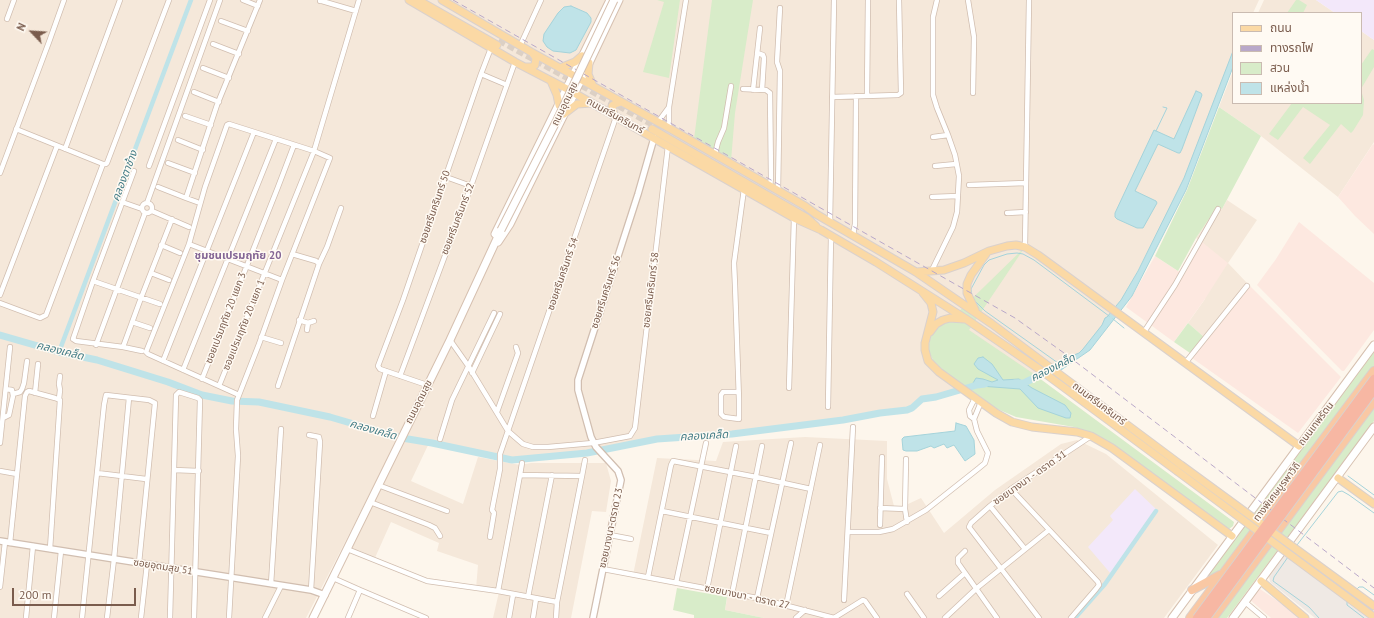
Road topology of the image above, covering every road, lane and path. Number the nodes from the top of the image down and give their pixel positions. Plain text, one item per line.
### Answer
1 (14, 0) edge
2 (64, 0) edge
3 (120, 0) edge
4 (169, 0) edge
5 (210, 0) edge
6 (220, 0) edge
7 (243, 0) edge
8 (260, 0) edge
9 (360, 0) edge
10 (409, 0) edge
11 (418, 0) edge
12 (428, 0) edge
13 (442, 0) edge
14 (541, 0) edge
15 (610, 0) edge
16 (614, 0) edge
17 (619, 0) edge
18 (686, 0) edge
19 (834, 0) edge
20 (868, 0) edge
21 (899, 0) edge
22 (937, 0) edge
23 (968, 0) edge
24 (1029, 0) edge
25 (320, 1) dead end
26 (258, 6) junction
27 (780, 8) dead end
28 (356, 11) junction
29 (7, 18) dead end
30 (221, 21) dead end
31 (760, 28) dead end
32 (248, 31) junction
33 (590, 42) junction
34 (213, 44) dead end
35 (496, 44) junction
36 (598, 45) junction
37 (520, 46) junction
38 (531, 52) junction
39 (757, 53) junction
40 (239, 54) junction
41 (582, 56) junction
42 (515, 62) junction
43 (589, 63) junction
44 (525, 67) junction
45 (203, 68) dead end
46 (560, 68) junction
47 (481, 74) junction
48 (573, 75) junction
49 (229, 78) junction
50 (550, 80) junction
51 (581, 80) junction
52 (506, 85) junction
53 (593, 86) junction
54 (731, 86) dead end
55 (567, 89) junction
56 (743, 89) dead end
57 (753, 90) junction
58 (762, 90) junction
59 (194, 92) dead end
60 (575, 93) junction
61 (973, 93) dead end
62 (867, 95) junction
63 (856, 96) junction
64 (832, 97) junction
65 (219, 102) junction
66 (621, 102) junction
67 (592, 103) junction
68 (559, 105) junction
69 (669, 106) junction
70 (564, 114) junction
71 (185, 116) dead end
72 (618, 117) junction
73 (211, 125) junction
74 (654, 126) junction
75 (669, 128) junction
76 (16, 129) junction
77 (254, 132) junction
78 (948, 134) junction
79 (934, 137) dead end
80 (654, 138) junction
81 (276, 139) junction
82 (178, 140) dead end
83 (540, 143) junction
84 (294, 145) junction
85 (57, 146) junction
86 (668, 146) junction
87 (548, 147) junction
88 (65, 148) junction
89 (203, 150) junction
90 (314, 151) junction
91 (714, 154) junction
92 (168, 163) dead end
93 (103, 164) junction
94 (956, 164) junction
95 (149, 166) dead end
96 (935, 166) dead end
97 (134, 171) dead end
98 (0, 173) edge
99 (195, 173) junction
100 (446, 177) junction
101 (1026, 183) junction
102 (969, 184) dead end
103 (471, 186) junction
104 (770, 186) junction
105 (158, 187) dead end
106 (744, 189) junction
107 (778, 191) junction
108 (958, 196) junction
109 (932, 197) dead end
110 (186, 198) junction
111 (122, 202) junction
112 (197, 202) dead end
113 (147, 203) junction
114 (341, 208) dead end
115 (1218, 209) dead end
116 (144, 211) junction
117 (152, 211) junction
118 (1026, 212) junction
119 (1007, 213) dead end
120 (816, 214) junction
121 (794, 218) junction
122 (172, 219) junction
123 (830, 222) junction
124 (189, 227) dead end
125 (821, 230) junction
126 (853, 235) junction
127 (831, 236) junction
128 (189, 244) junction
129 (161, 245) junction
130 (1025, 247) junction
131 (491, 249) junction
132 (208, 251) junction
133 (989, 251) junction
134 (180, 253) dead end
135 (292, 254) junction
136 (228, 259) junction
137 (319, 264) junction
138 (246, 266) junction
139 (932, 270) junction
140 (916, 272) junction
141 (151, 273) junction
142 (265, 273) junction
143 (169, 280) dead end
144 (282, 280) junction
145 (93, 281) junction
146 (1247, 286) dead end
147 (116, 289) junction
148 (920, 289) junction
149 (0, 294) edge
150 (141, 298) junction
151 (0, 303) edge
152 (160, 304) dead end
153 (494, 313) dead end
154 (976, 313) junction
155 (500, 314) dead end
156 (966, 319) junction
157 (300, 320) junction
158 (314, 321) dead end
159 (132, 322) junction
160 (308, 323) junction
161 (150, 328) dead end
162 (307, 330) dead end
163 (1144, 332) junction
164 (928, 334) junction
165 (262, 337) junction
166 (450, 340) junction
167 (281, 343) dead end
168 (96, 345) junction
169 (1374, 345) edge
170 (10, 347) dead end
171 (123, 347) junction
172 (516, 347) dead end
173 (142, 351) dead end
174 (27, 361) dead end
175 (163, 361) junction
176 (1186, 362) junction
177 (38, 364) dead end
178 (468, 366) junction
179 (183, 370) junction
180 (386, 371) junction
181 (1374, 371) edge
182 (472, 373) junction
183 (60, 376) dead end
184 (400, 376) junction
185 (202, 379) junction
186 (1374, 379) edge
187 (427, 385) junction
188 (219, 386) junction
189 (278, 386) dead end
190 (789, 388) dead end
191 (6, 389) junction
192 (1374, 390) edge
193 (738, 392) junction
194 (35, 393) junction
195 (13, 394) junction
196 (1374, 397) edge
197 (129, 398) junction
198 (59, 399) junction
199 (238, 400) junction
200 (978, 400) junction
201 (1374, 401) edge
202 (828, 407) dead end
203 (497, 412) junction
204 (373, 416) dead end
205 (3, 418) junction
206 (974, 419) junction
207 (853, 427) dead end
208 (1374, 427) edge
209 (281, 429) dead end
210 (508, 431) junction
211 (309, 436) dead end
212 (1091, 436) junction
213 (440, 439) dead end
214 (0, 443) edge
215 (706, 443) dead end
216 (791, 443) dead end
217 (595, 445) junction
218 (736, 446) dead end
219 (762, 446) dead end
220 (820, 446) dead end
221 (1299, 446) junction
222 (882, 457) dead end
223 (906, 459) dead end
224 (585, 460) dead end
225 (522, 463) dead end
226 (702, 467) junction
227 (1179, 468) junction
228 (174, 470) junction
229 (199, 471) junction
230 (0, 472) edge
231 (730, 472) junction
232 (97, 473) junction
233 (17, 474) junction
234 (520, 475) junction
235 (552, 475) junction
236 (122, 476) junction
237 (582, 476) junction
238 (756, 477) junction
239 (1338, 478) junction
240 (146, 479) junction
241 (782, 482) junction
242 (378, 485) junction
243 (811, 489) junction
244 (1011, 489) junction
245 (370, 502) junction
246 (1374, 504) edge
247 (990, 506) junction
248 (880, 508) junction
249 (905, 509) junction
250 (447, 511) dead end
251 (662, 511) junction
252 (691, 516) junction
253 (907, 522) junction
254 (720, 523) junction
255 (880, 525) dead end
256 (745, 528) junction
257 (1049, 530) junction
258 (848, 532) junction
259 (771, 533) junction
260 (610, 535) junction
261 (440, 536) dead end
262 (1232, 536) junction
263 (490, 537) dead end
264 (631, 539) dead end
265 (5, 542) edge
266 (33, 546) junction
267 (50, 549) junction
268 (347, 549) junction
269 (1025, 549) junction
270 (61, 551) junction
271 (965, 551) dead end
272 (89, 555) junction
273 (114, 559) junction
274 (139, 563) junction
275 (147, 564) junction
276 (171, 568) junction
277 (1001, 568) junction
278 (603, 569) junction
279 (196, 572) junction
280 (1223, 573) junction
281 (965, 574) junction
282 (232, 578) junction
283 (333, 578) junction
284 (648, 578) junction
285 (1261, 581) junction
286 (676, 583) junction
287 (271, 584) junction
288 (281, 586) junction
289 (0, 587) edge
290 (977, 588) junction
291 (707, 589) junction
292 (311, 590) junction
293 (360, 590) junction
294 (1192, 590) junction
295 (498, 591) junction
296 (513, 594) junction
297 (732, 594) junction
298 (907, 594) dead end
299 (325, 595) junction
300 (939, 596) dead end
301 (528, 597) junction
302 (756, 598) junction
303 (536, 599) junction
304 (844, 600) dead end
305 (557, 602) junction
306 (1245, 602) junction
307 (786, 606) junction
308 (1374, 606) edge
309 (804, 610) junction
310 (1374, 617) edge
311 (26, 618) edge
312 (54, 618) edge
313 (82, 618) edge
314 (107, 618) edge
315 (141, 618) edge
316 (170, 618) edge
317 (194, 618) edge
318 (229, 618) edge
319 (265, 618) edge
320 (313, 618) edge
321 (348, 618) edge
322 (426, 618) edge
323 (509, 618) edge
324 (533, 618) edge
325 (556, 618) edge
326 (593, 618) edge
327 (796, 618) edge
328 (834, 618) edge
329 (877, 618) edge
330 (924, 618) edge
331 (945, 618) edge
332 (997, 618) edge
333 (1039, 618) edge
334 (1071, 618) edge
335 (1172, 618) edge
336 (1190, 618) edge
337 (1197, 618) edge
338 (1206, 618) edge
339 (1212, 618) edge
340 (1233, 618) edge
341 (1264, 618) edge
342 (1304, 618) edge

1 - 29 street
2 - 76 street
3 - 88 street
4 - 93 street
5 - 95 street
6 - 113 street
7 - 26 street
8 - 26 street
9 - 28 street, ซอยเปรมฤทัย 20 แยก 1
10 - 35 main road, ถนนศรีนครินทร์
11 - 35 main road, ถนนศรีนครินทร์
12 - 35 main road, ถนนศรีนครินทร์
13 - 37 main road, ถนนศรีนครินทร์
14 - 37 street
15 - 33 main road, ถนนอุดมสุข
16 - 131 main road, ถนนอุดมสุข, bridge
17 - 36 main road, ถนนอุดมสุข
18 - 69 street
19 - 64 street
20 - 62 street
21 - 62 street
22 - 78 street
23 - 61 street
24 - 101 street
25 - 28 street
26 - 32 street
27 - 107 street
28 - 90 street, ซอยเปรมฤทัย 20 แยก 1
30 - 32 street
31 - 39 street
32 - 40 street
33 - 36 main road
33 - 41 main road, ถนนอุดมสุข
34 - 40 street
35 - 42 main road, ถนนศรีนครินทร์
35 - 47 street, ซอยศรีนครินทร์ 50
36 - 43 main road, ถนนอุดมสุข
37 - 38 main road, ถนนศรีนครินทร์
38 - 44 main road
38 - 46 main road, ถนนศรีนครินทร์
39 - 57 street
39 - 58 street
40 - 49 street
41 - 46 main road
41 - 48 main road, ถนนอุดมสุข
42 - 44 main road, ถนนศรีนครินทร์
42 - 52 street, ซอยศรีนครินทร์ 52
43 - 51 main road, ถนนอุดมสุข
43 - 53 main road
44 - 50 main road, ถนนศรีนครินทร์
45 - 49 street
46 - 48 main road, ถนนศรีนครินทร์
47 - 52 street
47 - 100 street, ซอยศรีนครินทร์ 50
48 - 51 main road, ถนนศรีนครินทร์
48 - 55 main road, ถนนอุดมสุข
49 - 65 street
50 - 55 main road, ถนนศรีนครินทร์
50 - 68 main road
51 - 53 main road, ถนนศรีนครินทร์
51 - 60 main road, ถนนอุดมสุข
52 - 103 street, ซอยศรีนครินทร์ 52
53 - 66 main road, ถนนศรีนครินทร์
54 - 91 street
55 - 60 main road, ถนนศรีนครินทร์
55 - 68 main road, ถนนอุดมสุข
56 - 57 street
57 - 58 street
58 - 104 street
59 - 65 street
60 - 67 main road, ถนนศรีนครินทร์
60 - 70 main road, ถนนอุดมสุข
62 - 63 street
63 - 64 street
63 - 126 street
64 - 123 street
65 - 73 street
66 - 72 main road
66 - 74 main road, ถนนศรีนครินทร์
67 - 70 main road
67 - 72 main road, ถนนศรีนครินทร์
68 - 83 main road, ถนนอุดมสุข
69 - 74 street
69 - 75 street
70 - 87 main road, ถนนอุดมสุข
71 - 73 street
72 - 80 main road, ถนนศรีนครินทร์
72 - 210 street, ซอยศรีนครินทร์ 54
73 - 89 street
74 - 75 main road, ถนนศรีนครินทร์
74 - 120 main road, ถนนศรีนครินทร์
74 - 125 main road, ถนนศรีนครินทร์
75 - 91 main road, ถนนศรีนครินทร์
76 - 85 street
76 - 98 street
77 - 81 street
77 - 128 street
77 - 132 street
78 - 79 street
78 - 94 street
80 - 86 main road, ถนนศรีนครินทร์
80 - 217 street, ซอยศรีนครินทร์ 56
81 - 84 street
81 - 136 street
82 - 89 street
83 - 87 main road
83 - 131 main road, ถนนอุดมสุข
84 - 90 street
84 - 138 street, ซอยเปรมฤทัย 20 แยก 3
85 - 88 street
85 - 149 street
86 - 106 main road, ถนนศรีนครินทร์
86 - 217 street, ซอยศรีนครินทร์ 58
87 - 131 main road, ถนนอุดมสุข
88 - 93 street
89 - 99 street
90 - 135 street
90 - 142 street, ซอยเปรมฤทัย 20 แยก 1
91 - 104 main road, ถนนศรีนครินทร์
92 - 99 street
93 - 151 street
94 - 96 street
94 - 108 street
97 - 111 street
99 - 110 street
100 - 103 street
100 - 180 street, ซอยศรีนครินทร์ 50
101 - 102 street
101 - 118 street
103 - 184 street, ซอยศรีนครินทร์ 52
104 - 107 main road, ถนนศรีนครินทร์
105 - 110 street
106 - 121 main road, ถนนศรีนครินทร์
106 - 193 street
107 - 120 main road, ถนนศรีนครินทร์
108 - 109 street
108 - 139 street
110 - 112 street
111 - 116 street
111 - 145 street
113 - 116 street
113 - 117 street
114 - 137 street
115 - 163 street
116 - 117 street
116 - 147 street
117 - 122 street
118 - 119 street
118 - 130 street
120 - 123 main road, ถนนศรีนครินทร์
121 - 125 main road, ถนนศรีนครินทร์
121 - 190 street
122 - 124 street
122 - 129 street
123 - 126 main road, ถนนศรีนครินทร์
125 - 127 main road, ถนนศรีนครินทร์
126 - 140 main road, ถนนศรีนครินทร์
127 - 148 main road, ถนนศรีนครินทร์
127 - 202 street
128 - 132 street
128 - 175 street
129 - 134 street
129 - 141 street
130 - 133 main road
130 - 163 main road
131 - 166 main road, ถนนอุดมสุข
132 - 136 street
132 - 175 street
133 - 139 main road
133 - 154 main road
135 - 137 street
135 - 144 street
136 - 138 street
136 - 179 street
137 - 157 street
138 - 142 street
138 - 185 street, ซอยเปรมฤทัย 20 แยก 3
139 - 140 main road
140 - 154 main road, ถนนศรีนครินทร์
141 - 143 street
141 - 150 street
142 - 144 street
142 - 188 street, ซอยเปรมฤทัย 20 แยก 1
144 - 165 street
145 - 147 street
145 - 168 street
146 - 176 street
147 - 150 street
147 - 168 street
148 - 156 main road, ถนนศรีนครินทร์
148 - 164 main road
150 - 152 street
150 - 159 street
153 - 178 street
154 - 227 main road, ถนนศรีนครินทร์
155 - 182 street
156 - 164 main road
156 - 227 main road, ถนนศรีนครินทร์
157 - 160 street
157 - 189 street
158 - 160 street
159 - 161 street
159 - 171 street
160 - 162 street
163 - 176 main road
164 - 200 main road
165 - 167 street
165 - 199 street
166 - 178 street
166 - 187 main road, ถนนอุดมสุข
168 - 171 street
169 - 221 main road, ถนนเทพรัตน
170 - 191 street
171 - 173 street
172 - 203 street
174 - 195 street
175 - 179 street
176 - 221 main road
177 - 194 street
178 - 182 street
178 - 213 street
179 - 185 street
180 - 184 street
180 - 204 street
181 - 280 highway, ถนนเทพรัตน
182 - 203 street
183 - 198 street
184 - 187 street
185 - 188 street
186 - 337 highway, ทางพิเศษบูรพาวิถี, bridge
187 - 242 main road, ถนนอุดมสุข
188 - 199 street
191 - 195 street
191 - 205 street
192 - 338 highway, ทางพิเศษบูรพาวิถี, bridge
193 - 193 street
194 - 198 street
194 - 233 street
195 - 205 street
196 - 339 highway, bridge
197 - 232 street
197 - 236 street
197 - 240 street
198 - 267 street
199 - 282 street
200 - 206 street
200 - 206 street
200 - 212 main road
201 - 339 highway
203 - 210 street
205 - 214 street
206 - 253 street
207 - 258 street
208 - 239 main road
209 - 287 street
210 - 217 street
210 - 263 street, ซอยศรีนครินทร์ 54
211 - 292 street
212 - 244 street, ซอยบางนา - ตราด 31
212 - 262 main road
215 - 226 street
216 - 241 street
217 - 260 street, ซอยบางนา-ตราด 23
218 - 231 street
219 - 238 street
220 - 243 street
221 - 262 main road, ถนนเทพรัตน
222 - 248 street
223 - 249 street
224 - 237 street
225 - 234 street
226 - 231 street
226 - 251 street
226 - 252 street
227 - 308 main road, ถนนศรีนครินทร์, bridge
227 - 310 main road, ถนนศรีนครินทร์, bridge
228 - 229 street
228 - 229 street
228 - 276 street
229 - 279 street
230 - 233 street
231 - 238 street
231 - 254 street
232 - 236 street
232 - 272 street
233 - 265 street
234 - 235 street
234 - 295 street
235 - 237 street
235 - 301 street
236 - 240 street
236 - 273 street
237 - 305 street
238 - 241 street
238 - 256 street
239 - 246 main road
239 - 285 main road
240 - 274 street
241 - 243 street
241 - 259 street
242 - 245 main road, ถนนอุดมสุข
242 - 250 street
243 - 307 street
244 - 247 street, ซอยบางนา - ตราด 31
244 - 257 street
245 - 261 street
245 - 268 main road, ถนนอุดมสุข
247 - 269 street
247 - 277 street, ซอยบางนา - ตราด 31
248 - 249 street
248 - 255 street
249 - 253 street
251 - 252 street
251 - 284 street
252 - 254 street
252 - 286 street
253 - 258 street
254 - 256 street
254 - 291 street
256 - 259 street
256 - 297 street
257 - 269 street
257 - 334 street
258 - 304 street
259 - 302 street
260 - 264 street
260 - 278 street, ซอยบางนา-ตราด 23
262 - 294 main road, ถนนเทพรัตน
265 - 266 street, ซอยอุดมสุข 51
265 - 289 street
266 - 267 street, ซอยอุดมสุข 51
266 - 311 street
267 - 270 street, ซอยอุดมสุข 51
268 - 283 main road, ถนนอุดมสุข
268 - 295 street
269 - 277 street
270 - 272 street, ซอยอุดมสุข 51
270 - 312 street
271 - 281 street
272 - 273 street, ซอยอุดมสุข 51
272 - 313 street
273 - 274 street, ซอยอุดมสุข 51
273 - 314 street
274 - 275 street, ซอยอุดมสุข 51
275 - 276 street, ซอยอุดมสุข 51
275 - 315 street
276 - 279 street, ซอยอุดมสุข 51
276 - 316 street
277 - 290 street
277 - 333 street, ซอยบางนา - ตราด 31
278 - 284 street, ซอยบางนา - ตราด 27
278 - 326 street, ซอยบางนา-ตราด 23
279 - 282 street, ซอยอุดมสุข 51
279 - 317 street
280 - 294 highway
280 - 336 highway, ถนนเทพรัตน
281 - 290 street
281 - 300 street
282 - 287 street, ซอยอุดมสุข 51
282 - 318 street
283 - 293 street
283 - 299 main road, ถนนอุดมสุข
284 - 286 street, ซอยบางนา - ตราด 27
285 - 306 main road
285 - 342 main road
286 - 291 street, ซอยบางนา - ตราด 27
287 - 288 street, ซอยอุดมสุข 51
288 - 292 street, ซอยอุดมสุข 51
288 - 319 street
290 - 331 street
290 - 332 street
291 - 297 street, ซอยบางนา - ตราด 27
292 - 299 street, ซอยอุดมสุข 51
293 - 321 street
293 - 322 street
294 - 335 main road, ถนนเทพรัตน
295 - 296 street
296 - 301 street
296 - 323 street
297 - 302 street, ซอยบางนา - ตราด 27
298 - 330 street
299 - 320 main road, ถนนอุดมสุข
301 - 303 street
302 - 307 street, ซอยบางนา - ตราด 27
303 - 305 street
303 - 324 street
305 - 325 street
306 - 340 main road
306 - 341 street
307 - 309 street, ซอยบางนา - ตราด 27
309 - 327 street
309 - 328 street, ซอยบางนา - ตราด 27
328 - 329 street, ซอยบางนา - ตราด 27

